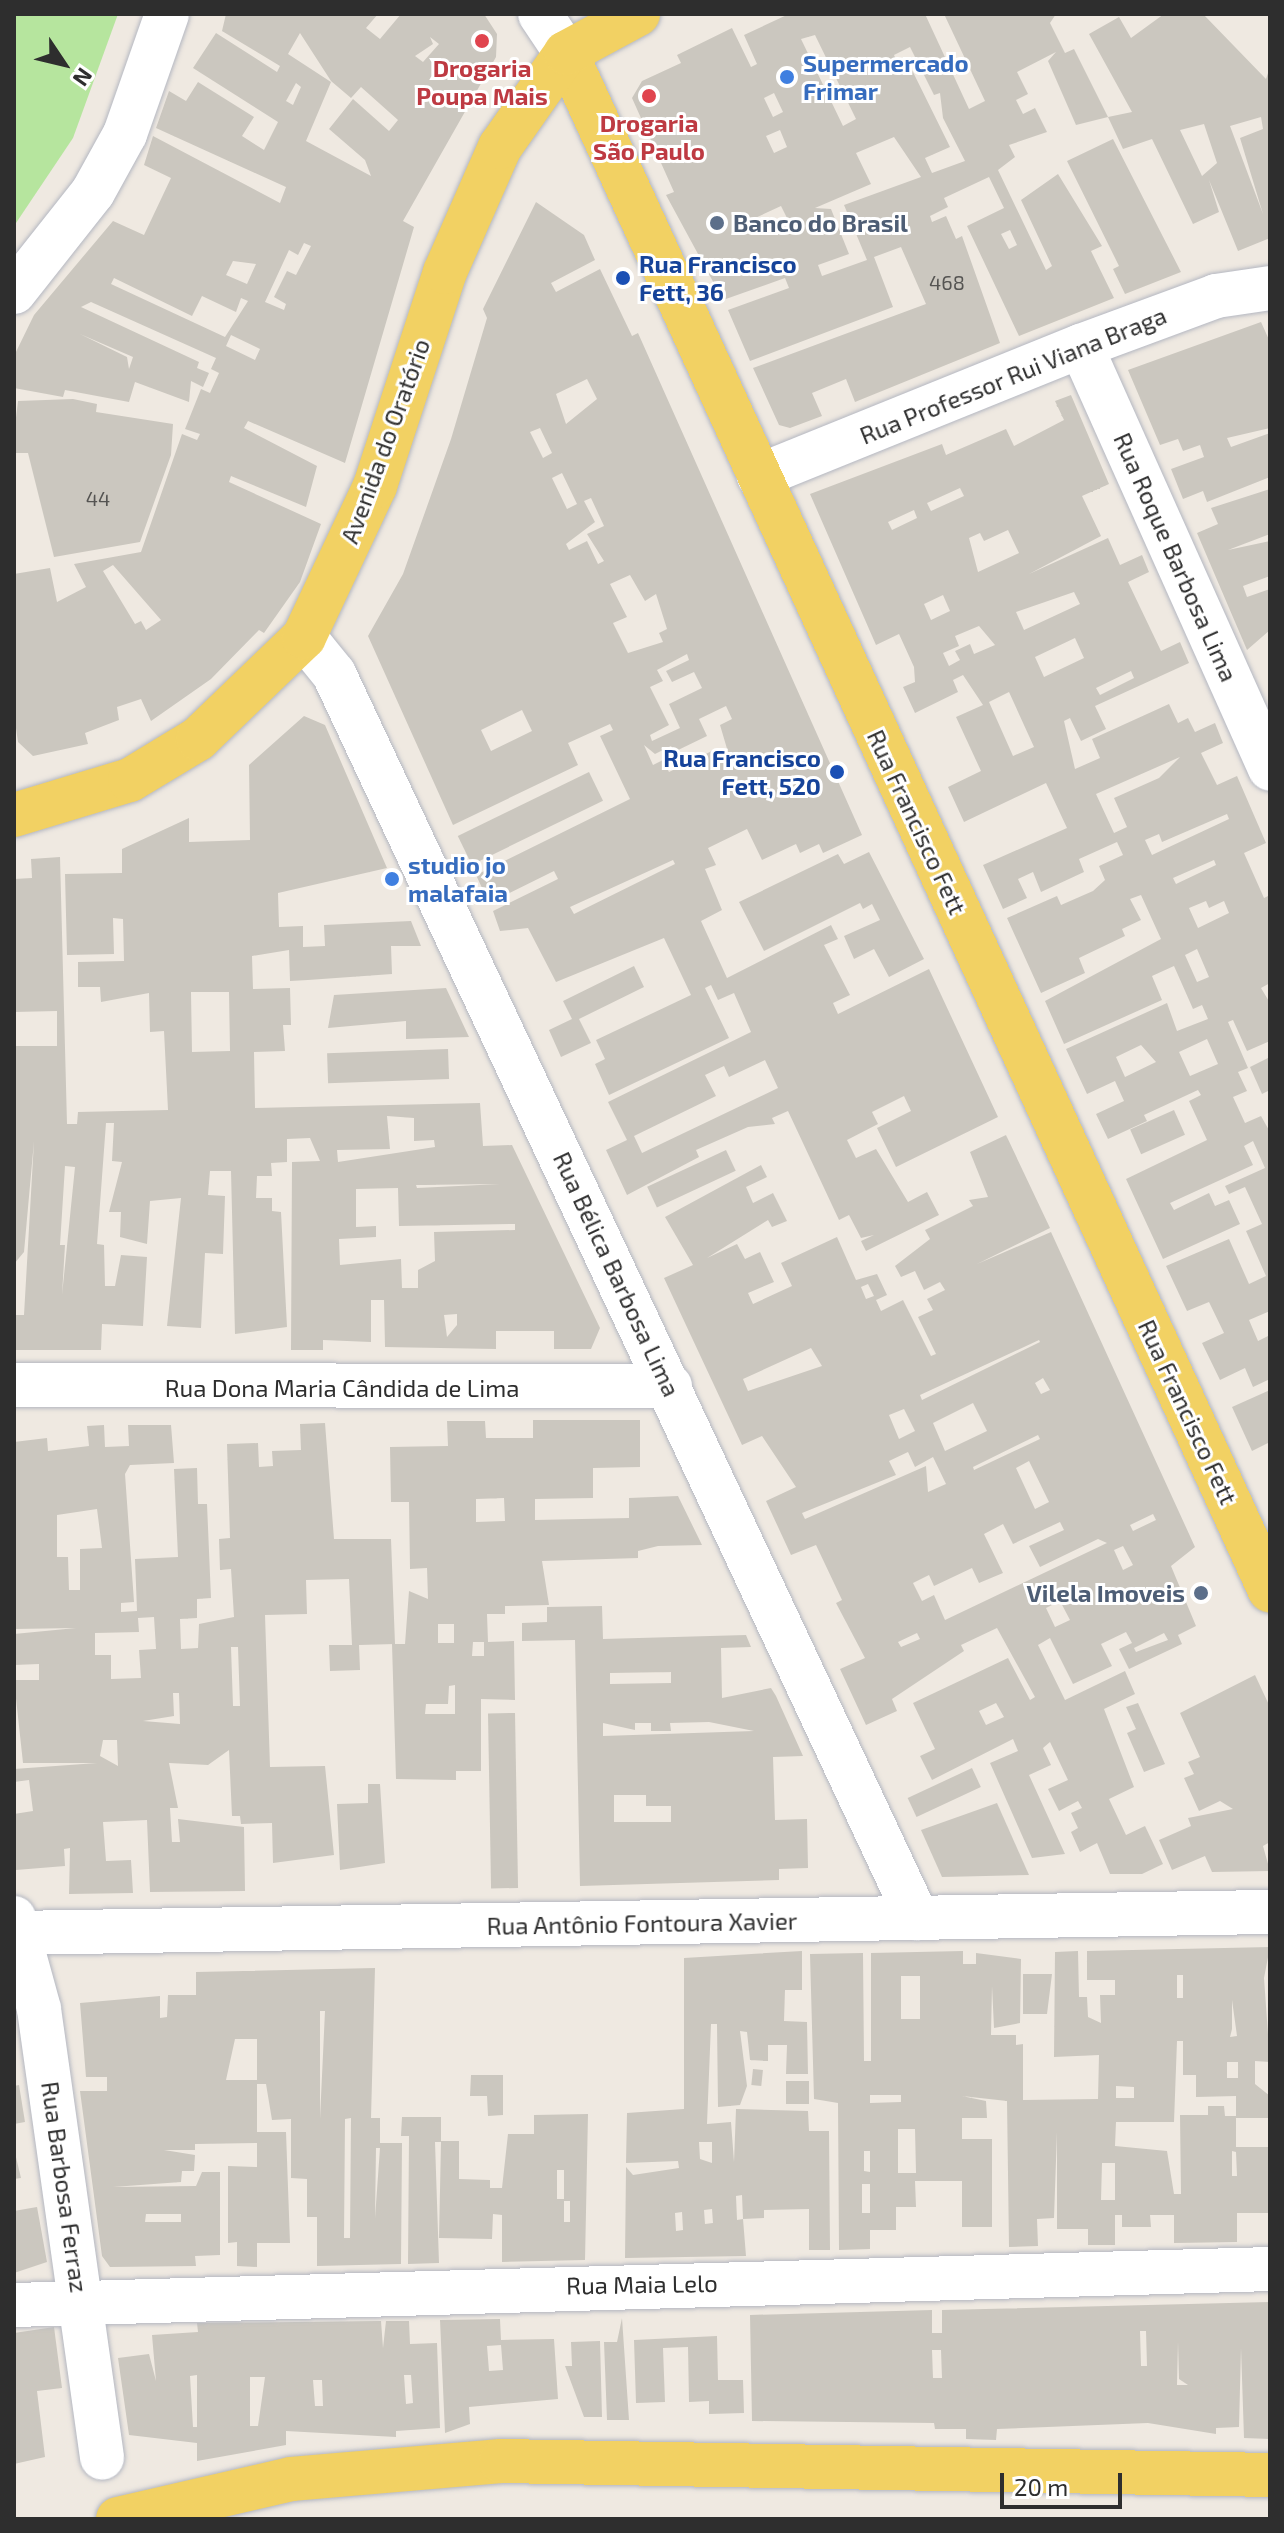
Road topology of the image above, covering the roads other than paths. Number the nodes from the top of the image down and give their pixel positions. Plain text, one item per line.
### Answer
1 (167, 14) edge
2 (540, 14) edge
3 (638, 14) edge
4 (566, 53) junction
5 (1270, 288) edge
6 (14, 292) edge
7 (1081, 346) junction
8 (759, 476) junction
9 (304, 637) junction
10 (1270, 769) edge
11 (14, 815) edge
12 (14, 1385) edge
13 (670, 1386) junction
14 (1270, 1591) edge
15 (1270, 1912) edge
16 (917, 1918) junction
17 (15, 1928) edge
18 (1270, 2269) edge
19 (81, 2301) junction
20 (14, 2305) edge
21 (102, 2458) dead end
22 (1270, 2475) edge
23 (118, 2519) edge

1 - 6 street
2 - 4 street
3 - 4 main road, Avenida do Oratório
4 - 8 main road, Rua Francisco Fett
4 - 9 main road, Avenida do Oratório
5 - 7 street, Rua Professor Rui Viana Braga
7 - 8 street, Rua Professor Rui Viana Braga
7 - 10 street, Rua Roque Barbosa Lima
8 - 14 main road, Rua Francisco Fett
9 - 11 main road, Avenida do Oratório
9 - 13 street, Rua Bélica Barbosa Lima
12 - 13 street, Rua Dona Maria Cândida de Lima
13 - 16 street, Rua Bélica Barbosa Lima
15 - 16 street, Rua Antônio Fontoura Xavier
16 - 17 street, Rua Antônio Fontoura Xavier
17 - 19 street, Rua Barbosa Ferraz
18 - 19 street, Rua Maia Lelo
19 - 20 street, Rua Maia Lelo
19 - 21 street, Rua Barbosa Ferraz
22 - 23 main road

